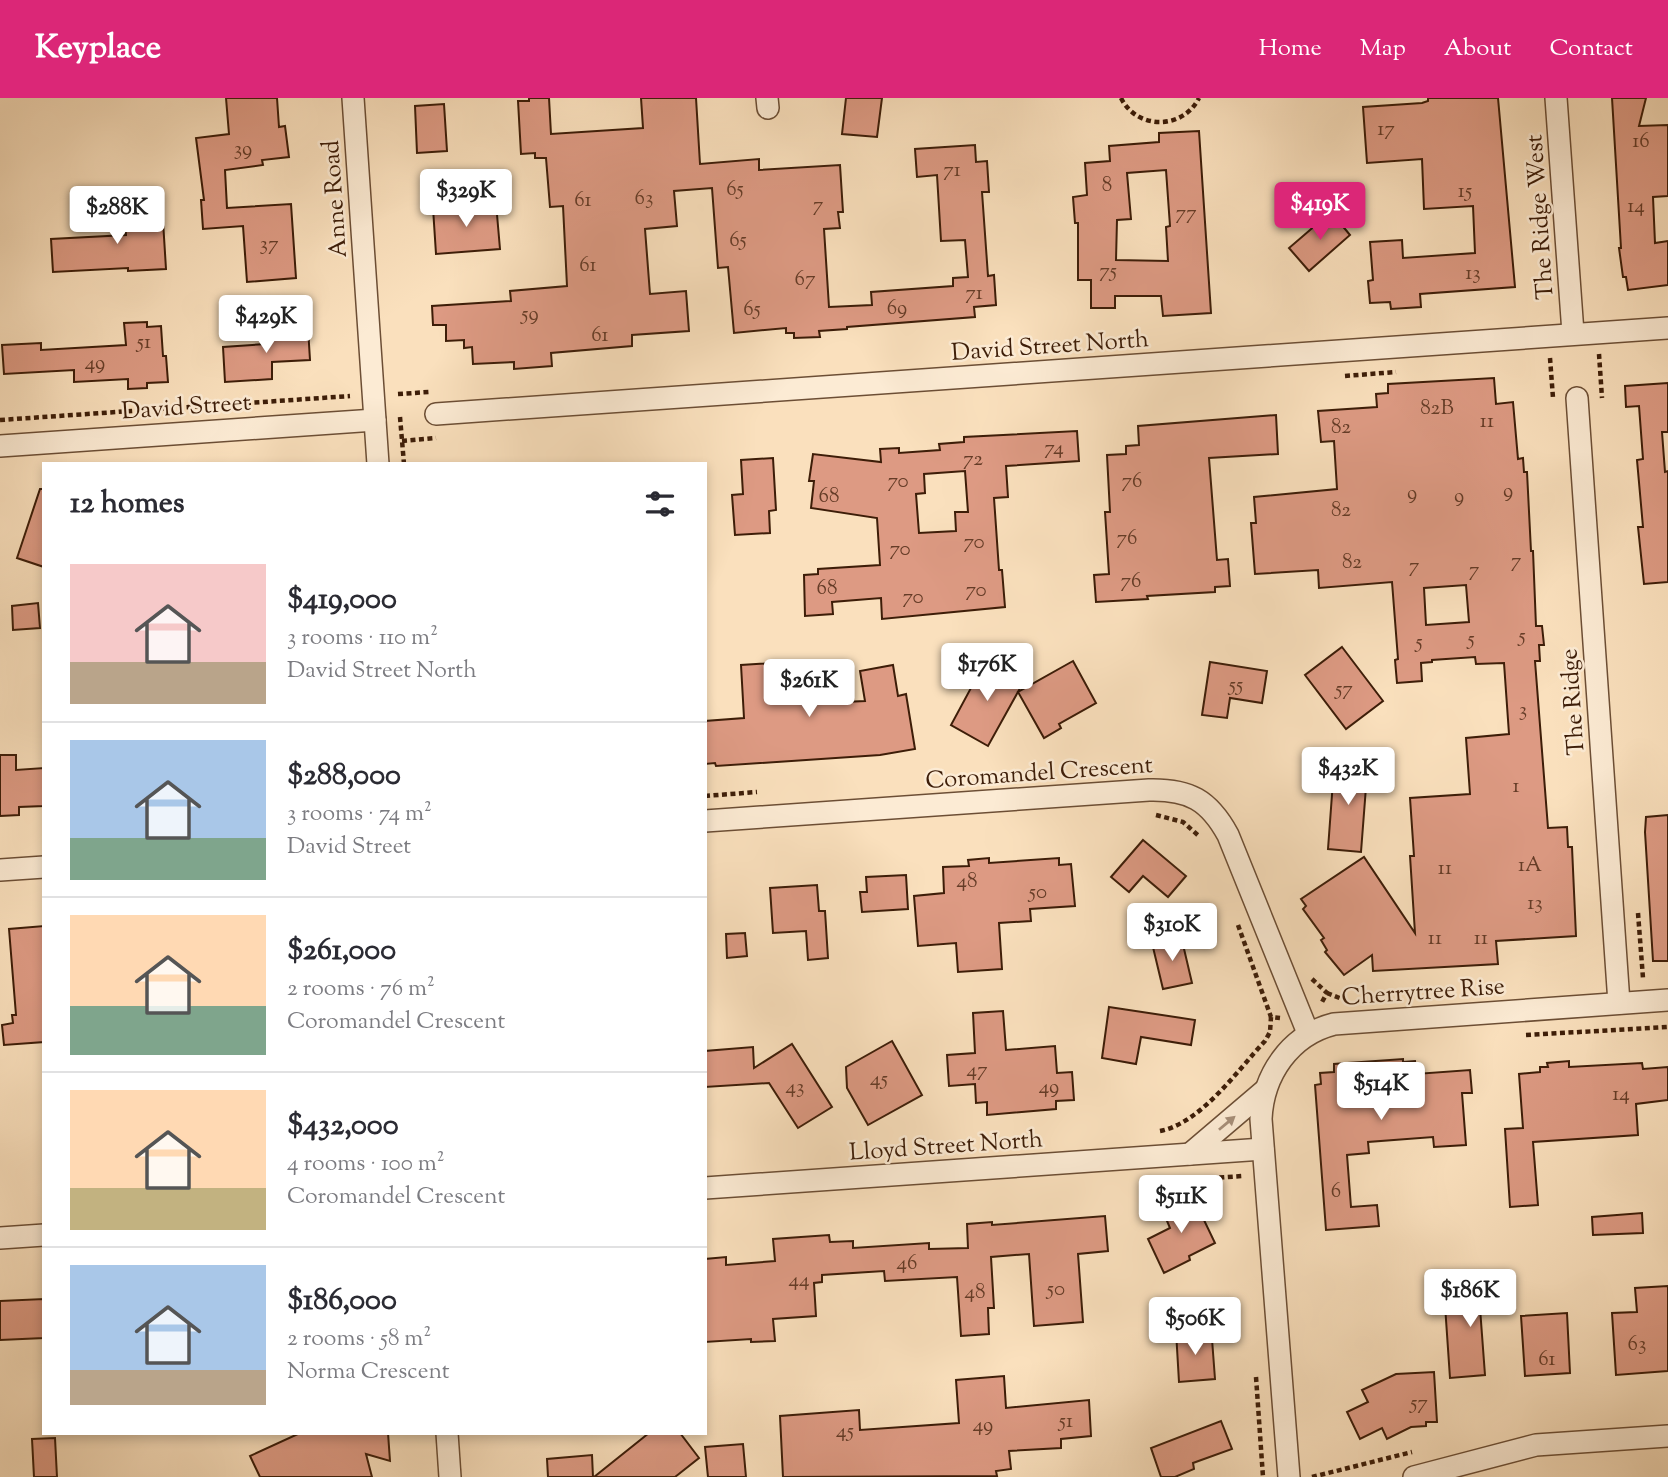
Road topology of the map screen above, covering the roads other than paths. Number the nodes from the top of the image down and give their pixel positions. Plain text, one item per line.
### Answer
1 (353, 98) edge
2 (1556, 98) edge
3 (1668, 328) edge
4 (1573, 333) junction
5 (1577, 398) dead end
6 (436, 414) dead end
7 (375, 419) junction
8 (0, 446) edge
9 (378, 462) edge
10 (707, 821) edge
11 (42, 867) edge
12 (0, 870) edge
13 (1668, 1000) edge
14 (1619, 1003) junction
15 (1308, 1033) junction
16 (1264, 1091) junction
17 (1263, 1149) junction
18 (1190, 1154) junction
19 (707, 1188) edge
20 (42, 1235) edge
21 (0, 1238) edge
22 (447, 1435) edge
23 (1668, 1436) edge
24 (450, 1477) edge
25 (1289, 1477) edge
26 (1414, 1477) edge

1 - 7 street, Anne Road
2 - 4 street, The Ridge West
3 - 4 street, David Street North
4 - 6 street, David Street North
5 - 14 street, The Ridge
7 - 8 street, David Street
7 - 9 street, Anne Road
10 - 15 street, Coromandel Crescent
11 - 12 street
13 - 14 street, Cherrytree Rise
14 - 15 street, Cherrytree Rise
15 - 16 street, Cherrytree Rise
16 - 17 street, Cherrytree Rise
18 -> 16 street
17 - 18 street, Lloyd Street North
17 - 25 street, Cherrytree Rise
18 - 19 street, Lloyd Street North
20 - 21 street
22 - 24 street
23 - 26 street

